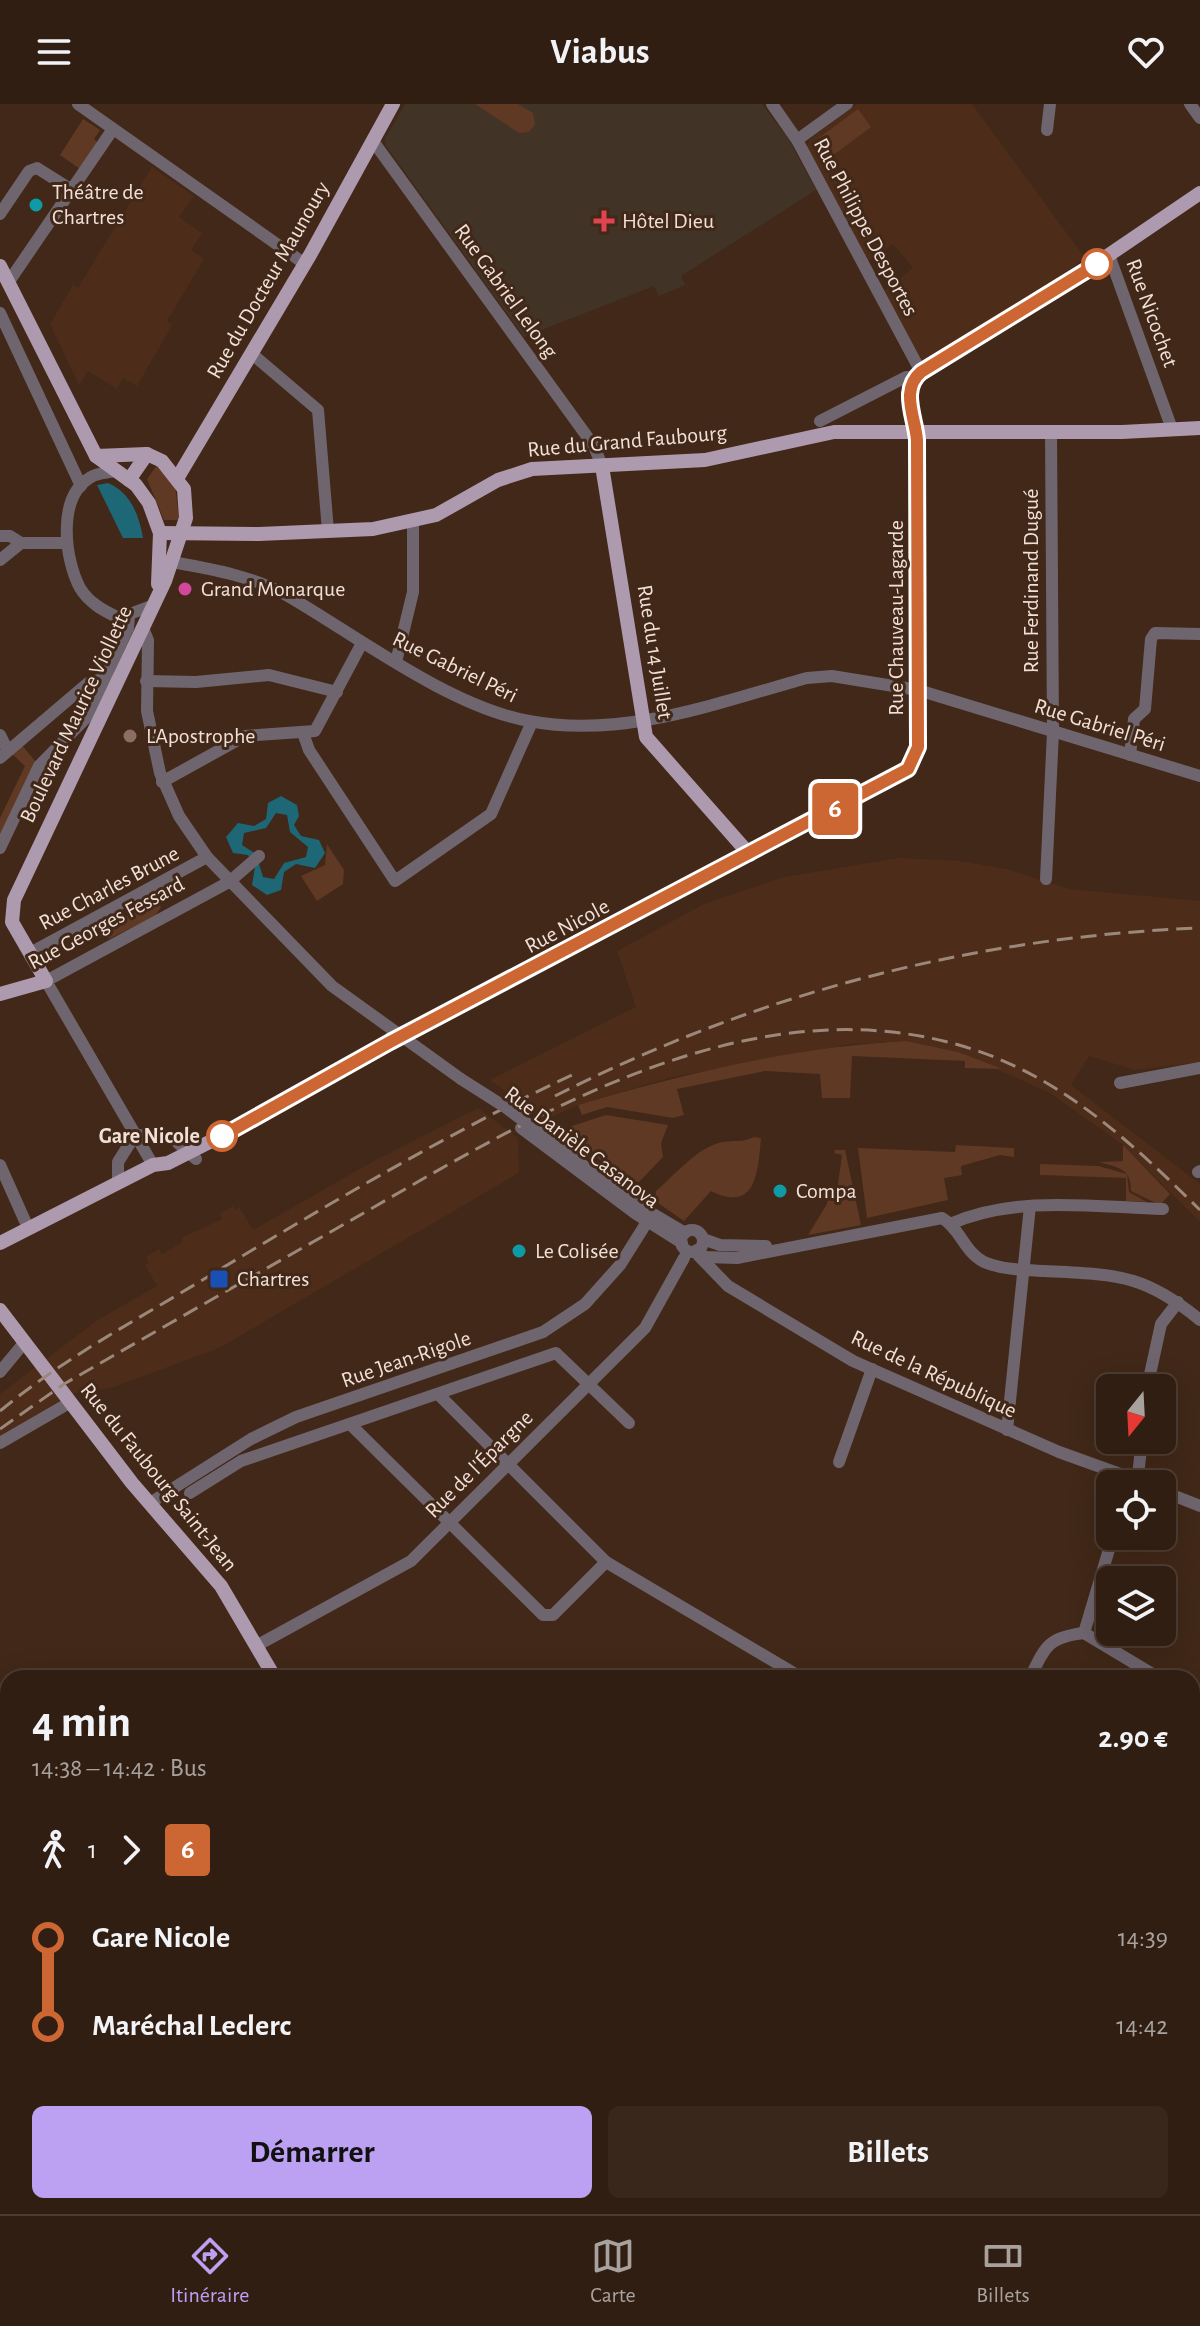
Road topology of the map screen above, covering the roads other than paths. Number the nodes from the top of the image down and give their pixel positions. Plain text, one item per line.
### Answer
1 (78, 104) edge
2 (393, 104) edge
3 (772, 104) edge
4 (847, 104) edge
5 (1050, 104) edge
6 (1190, 104) edge
7 (1200, 118) edge
8 (113, 129) junction
9 (1047, 130) dead end
10 (797, 140) junction
11 (373, 141) junction
12 (72, 190) junction
13 (1200, 193) edge
14 (0, 214) edge
15 (1109, 255) junction
16 (305, 264) junction
17 (0, 266) edge
18 (10, 280) junction
19 (0, 313) edge
20 (251, 353) junction
21 (918, 375) junction
22 (910, 402) junction
23 (820, 421) dead end
24 (1200, 428) edge
25 (1172, 429) junction
26 (895, 430) junction
27 (916, 430) junction
28 (1051, 431) junction
29 (147, 454) junction
30 (96, 456) junction
31 (602, 466) junction
32 (115, 471) junction
33 (178, 477) junction
34 (129, 480) junction
35 (81, 486) junction
36 (413, 522) junction
37 (328, 531) junction
38 (160, 533) junction
39 (182, 534) junction
40 (0, 536) edge
41 (21, 543) junction
42 (67, 543) junction
43 (0, 560) edge
44 (172, 562) junction
45 (157, 591) junction
46 (151, 606) junction
47 (129, 617) junction
48 (143, 628) junction
49 (1200, 634) edge
50 (362, 643) junction
51 (396, 662) junction
52 (113, 678) junction
53 (146, 681) junction
54 (918, 690) junction
55 (337, 692) junction
56 (532, 722) junction
57 (643, 723) junction
58 (1053, 732) junction
59 (303, 733) junction
60 (0, 735) edge
61 (4, 754) edge
62 (1130, 755) junction
63 (1200, 776) edge
64 (162, 782) junction
65 (0, 848) edge
66 (750, 855) junction
67 (207, 857) junction
68 (256, 858) dead end
69 (1046, 879) dead end
70 (229, 882) junction
71 (30, 953) junction
72 (46, 981) junction
73 (0, 994) edge
74 (404, 1035) junction
75 (1200, 1068) edge
76 (461, 1079) junction
77 (1120, 1083) dead end
78 (135, 1135) junction
79 (194, 1156) junction
80 (0, 1165) edge
81 (153, 1165) junction
82 (118, 1183) junction
83 (1030, 1206) junction
84 (1163, 1209) dead end
85 (25, 1221) dead end
86 (647, 1222) junction
87 (950, 1224) junction
88 (0, 1243) edge
89 (690, 1247) junction
90 (1021, 1270) junction
91 (1178, 1302) junction
92 (0, 1310) edge
93 (1200, 1320) edge
94 (24, 1343) junction
95 (872, 1369) junction
96 (0, 1372) edge
97 (1150, 1374) edge
98 (588, 1383) junction
99 (439, 1395) junction
100 (69, 1403) junction
101 (629, 1423) dead end
102 (351, 1425) junction
103 (1007, 1430) junction
104 (0, 1443) edge
105 (839, 1462) dead end
106 (507, 1465) junction
107 (1108, 1470) edge
108 (190, 1493) dead end
109 (1176, 1497) edge
110 (150, 1503) junction
111 (1200, 1506) edge
112 (450, 1523) junction
113 (1109, 1550) edge
114 (606, 1562) junction
115 (1084, 1633) junction
116 (256, 1646) junction
117 (270, 1670) edge
118 (788, 1670) edge
119 (1034, 1670) edge
120 (1146, 1670) edge

1 - 8 street
2 - 11 main road, Rue du Docteur Maunoury
3 - 10 street, Rue Philippe Desportes
4 - 10 street
5 - 9 street
6 - 7 street
8 - 12 street
8 - 16 street
10 - 21 street, Rue Philippe Desportes
11 - 16 main road, Rue du Docteur Maunoury
11 - 31 street, Rue Gabriel Lelong
12 - 14 street
12 - 18 street
13 - 15 main road
15 - 21 main road
15 - 25 street, Rue Nicochet
16 - 20 main road, Rue du Docteur Maunoury
17 - 18 main road
18 - 30 main road
19 - 35 street
20 - 33 main road, Rue du Docteur Maunoury
20 - 37 street
21 - 22 main road
21 - 23 street
22 - 26 main road
22 - 27 main road, Rue Chauveau-Lagarde
24 - 25 main road, Rue du Grand Faubourg
25 - 28 main road, Rue du Grand Faubourg
26 - 27 main road, Rue du Grand Faubourg
26 - 31 main road, Rue du Grand Faubourg
27 - 28 main road, Rue du Grand Faubourg
27 - 54 main road, Rue Chauveau-Lagarde
28 - 58 street, Rue Ferdinand Dugué
29 - 30 main road
29 - 33 main road
29 - 34 main road
30 - 32 main road
31 - 36 main road, Rue du Grand Faubourg
31 - 57 main road, Rue du 14 Juillet
32 - 34 main road
32 - 35 street
33 - 39 main road
34 - 38 main road
35 - 42 street
36 - 37 main road, Rue du Grand Faubourg
36 - 51 street
37 - 39 main road, Rue du Grand Faubourg
38 - 39 main road, Rue du Grand Faubourg
38 - 45 main road
39 - 44 main road
40 - 41 street
41 - 42 street
41 - 43 street
42 - 47 street
44 - 45 main road
44 - 50 street, Rue Gabriel Péri
45 - 46 main road, Boulevard Maurice Viollette
46 - 47 street
46 - 48 main road, Boulevard Maurice Viollette
47 - 52 street
48 - 52 main road, Boulevard Maurice Viollette
48 - 53 street, Rue Danièle Casanova
49 - 62 street
50 - 51 street, Rue Gabriel Péri
50 - 55 street
51 - 56 street, Rue Gabriel Péri
52 - 61 street
52 - 65 street
52 - 71 main road, Boulevard Maurice Viollette
53 - 55 street
53 - 64 street, Rue Danièle Casanova
54 - 57 street, Rue Gabriel Péri
54 - 58 street, Rue Gabriel Péri
54 - 66 main road, Rue Chauveau-Lagarde
55 - 59 street
56 - 57 street, Rue Gabriel Péri
56 - 59 street
57 - 66 main road, Rue du 14 Juillet
58 - 62 street, Rue Gabriel Péri
58 - 69 street, Rue Ferdinand Dugué
59 - 64 street
60 - 61 street
62 - 63 street, Rue Gabriel Péri
64 - 67 street, Rue Danièle Casanova
66 - 74 main road, Rue Nicole
67 - 70 street, Rue Danièle Casanova
67 - 71 street, Rue Charles Brune
68 - 70 street, Rue Georges Fessard
70 - 72 street, Rue Georges Fessard
70 - 74 street, Rue Danièle Casanova
71 - 72 main road
72 - 73 main road, Rue Georges Fessard
72 - 78 street
74 - 76 street, Rue Danièle Casanova
74 - 79 main road, Rue Nicole
75 - 77 street
76 - 86 street, Rue Danièle Casanova, bridge
76 - 89 street, Rue Danièle Casanova, bridge
78 - 79 street
78 - 81 street
78 - 82 street
79 - 81 main road, Rue Nicole
80 - 85 street
81 - 82 main road, Rue Nicole
82 - 88 main road, Rue Nicole
83 - 84 street
83 - 87 street
83 - 90 street
86 - 89 street, Rue Danièle Casanova
86 - 110 street, Rue Jean-Rigole
87 - 89 street
87 - 90 street
89 - 95 street, Rue de la République
89 - 98 street, Rue de l'Épargne
90 - 91 street
90 - 103 street
91 - 93 street
91 - 97 street
92 - 94 main road, Rue du Faubourg Saint-Jean
94 - 96 street
94 - 100 main road, Rue du Faubourg Saint-Jean
95 - 103 street, Rue de la République
95 - 105 street
98 - 99 street
98 - 101 street
98 - 106 street, Rue de l'Épargne
99 - 102 street
99 - 106 street
100 - 104 street
100 - 110 main road, Rue du Faubourg Saint-Jean
102 - 108 street
102 - 112 street
103 - 107 street, Rue de la République
106 - 112 street, Rue de l'Épargne
106 - 114 street
109 - 111 street
110 - 116 main road, Rue du Faubourg Saint-Jean
112 - 114 street
112 - 116 street, Rue de l'Épargne
113 - 115 street
114 - 118 street
115 - 119 street
115 - 120 street
116 - 117 main road, Rue du Faubourg Saint-Jean

